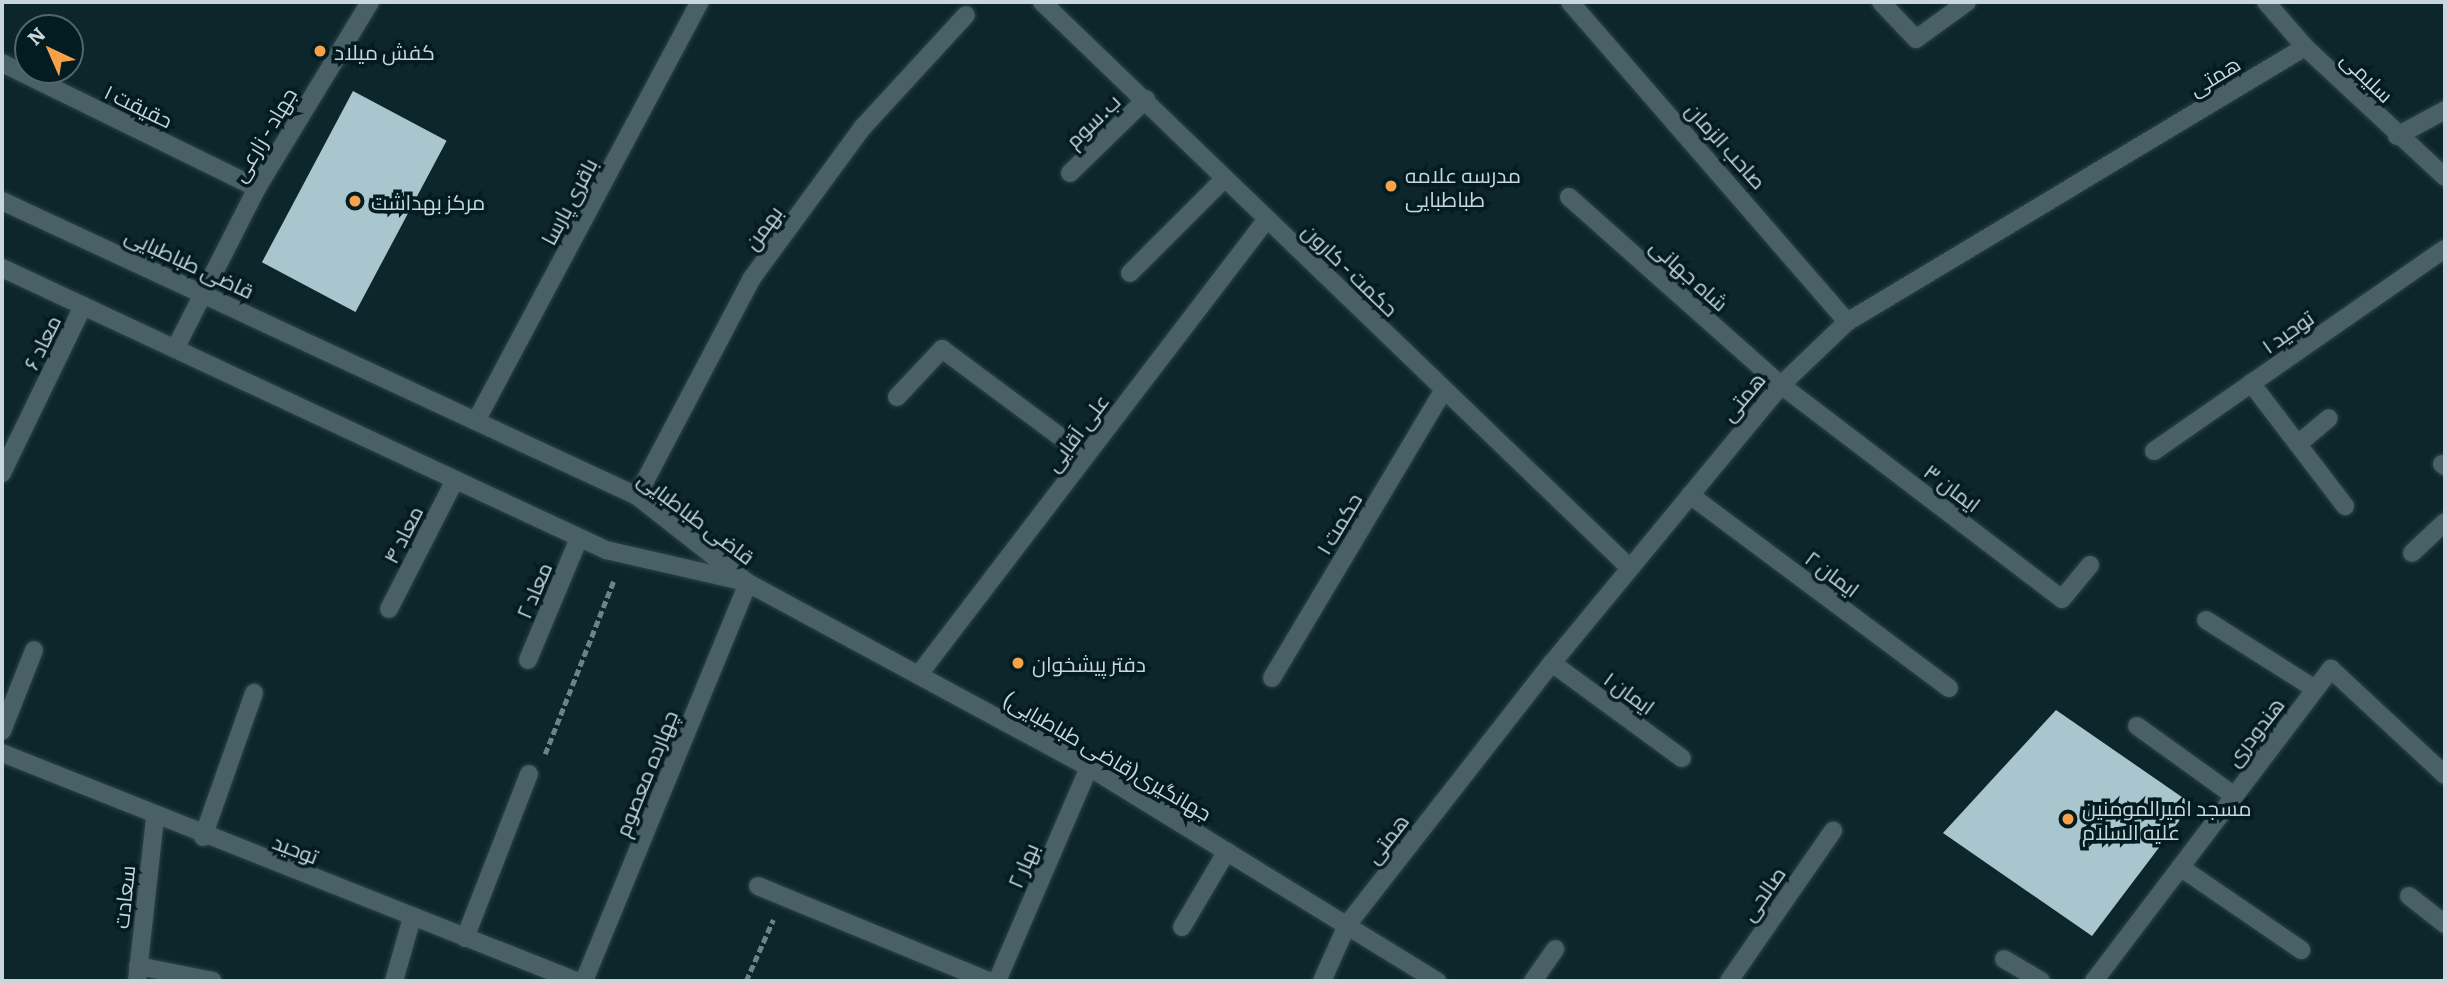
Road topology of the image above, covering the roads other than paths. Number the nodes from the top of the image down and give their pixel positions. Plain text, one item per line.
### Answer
1 (370, 2) edge
2 (700, 2) edge
3 (1570, 2) edge
4 (1881, 2) edge
5 (1967, 2) edge
6 (2266, 2) edge
7 (1047, 4) edge
8 (966, 15) dead end
9 (2305, 47) junction
10 (2, 64) edge
11 (1146, 99) junction
12 (2445, 110) edge
13 (2397, 136) junction
14 (1070, 173) dead end
15 (2445, 177) edge
16 (1225, 178) junction
17 (257, 188) junction
18 (1569, 197) dead end
19 (2, 201) edge
20 (1267, 219) junction
21 (2445, 249) edge
22 (2, 268) edge
23 (1129, 273) dead end
24 (200, 292) junction
25 (83, 306) junction
26 (1847, 322) junction
27 (175, 349) junction
28 (2251, 383) junction
29 (1781, 385) junction
30 (1443, 391) junction
31 (897, 397) dead end
32 (2329, 418) dead end
33 (476, 421) junction
34 (2298, 444) junction
35 (2154, 451) dead end
36 (1086, 456) junction
37 (2, 473) edge
38 (455, 480) junction
39 (1690, 495) junction
40 (637, 496) junction
41 (2345, 506) dead end
42 (2445, 522) edge
43 (579, 538) junction
44 (2412, 553) dead end
45 (2090, 565) dead end
46 (1630, 568) junction
47 (748, 583) junction
48 (389, 609) dead end
49 (2206, 620) dead end
50 (34, 650) dead end
51 (528, 660) dead end
52 (1552, 663) junction
53 (920, 673) junction
54 (1272, 678) dead end
55 (1949, 688) dead end
56 (2315, 689) junction
57 (254, 693) dead end
58 (2137, 726) dead end
59 (2, 731) edge
60 (2, 753) edge
61 (1682, 758) dead end
62 (1089, 767) junction
63 (529, 774) road end
64 (2445, 775) edge
65 (2233, 795) junction
66 (155, 818) junction
67 (1833, 831) dead end
68 (203, 837) junction
69 (1227, 851) junction
70 (2179, 867) junction
71 (758, 886) dead end
72 (2409, 896) dead end
73 (412, 918) junction
74 (2445, 924) edge
75 (1347, 925) junction
76 (1182, 927) dead end
77 (465, 938) junction
78 (1555, 949) dead end
79 (2301, 950) dead end
80 (2004, 959) dead end
81 (138, 974) edge
82 (213, 981) edge
83 (394, 981) edge
84 (576, 981) edge
85 (584, 981) edge
86 (988, 981) edge
87 (997, 981) edge
88 (1322, 981) edge
89 (1437, 981) edge
90 (1533, 981) edge
91 (1729, 981) edge
92 (2041, 981) edge
93 (2094, 981) edge

1 - 17 street, جهاد - زارعی
2 - 33 street, باقری پارسا
3 - 26 street, صاحب الزمان
4 - 5 street
6 - 9 street, سلیمی
7 - 11 street, حکمت - کارون
8 - 40 street, بهمن
9 - 13 street, سلیمی
9 - 26 street, همتی
10 - 17 street, حقیقت ۱
11 - 14 street, ب.سوم
11 - 16 street, حکمت - کارون
12 - 13 street
13 - 15 street, سلیمی
16 - 20 street, حکمت - کارون
16 - 23 street
17 - 24 street, جهاد - زارعی
18 - 29 street, شاه جهانی
19 - 24 street, قاضی طباطبایی
20 - 30 street, حکمت - کارون
20 - 36 street, علی آقایی
21 - 28 street, توحید ۱
22 - 25 street, قاضی طباطبایی
24 - 27 street, جهاد - زارعی
24 - 33 street, قاضی طباطبایی
25 - 27 street, قاضی طباطبایی
25 - 37 street, معاد ۶
26 - 29 street, همتی
27 - 38 street, قاضی طباطبایی
28 - 34 street
28 - 35 street, توحید ۱
29 - 39 street, همتی
29 - 45 street, ایمان ۳
30 - 46 street, حکمت - کارون
30 - 54 street, حکمت ۱
31 - 36 street
32 - 34 street
33 - 40 street, قاضی طباطبایی
34 - 41 street
36 - 53 street, علی آقایی
38 - 43 street, قاضی طباطبایی
38 - 48 street, معاد ۴
39 - 46 street, همتی
39 - 55 street, ایمان ۲
40 - 47 street, قاضی طباطبایی
42 - 44 street
43 - 47 street, قاضی طباطبایی
43 - 51 street, معاد ۲
46 - 52 street, همتی
47 - 53 street, جهانگیری(قاضی طباطبایی)
47 - 85 street, چهارده معصوم
49 - 56 street
50 - 59 street
52 - 61 street, ایمان ۱
52 - 75 street, همتی
53 - 62 street, جهانگیری(قاضی طباطبایی)
56 - 64 street, هندودری
56 - 65 street, هندودری
57 - 68 street
58 - 65 street
60 - 66 street, توحید
62 - 69 street, جهانگیری(قاضی طباطبایی)
62 - 87 street, بهار ۲
63 - 77 street
65 - 70 street, هندودری
66 - 68 street, توحید
66 - 81 street, سعادت
67 - 91 street, صالحی
68 - 73 street, توحید
69 - 75 street, جهانگیری(قاضی طباطبایی)
69 - 76 street
70 - 79 street
70 - 93 street, هندودری
71 - 86 street
72 - 74 street
73 - 77 street, توحید
73 - 83 street
75 - 88 street, همتی
75 - 89 street, جهانگیری(قاضی طباطبایی)
77 - 84 street, توحید
78 - 90 street
80 - 92 street
81 - 82 street

